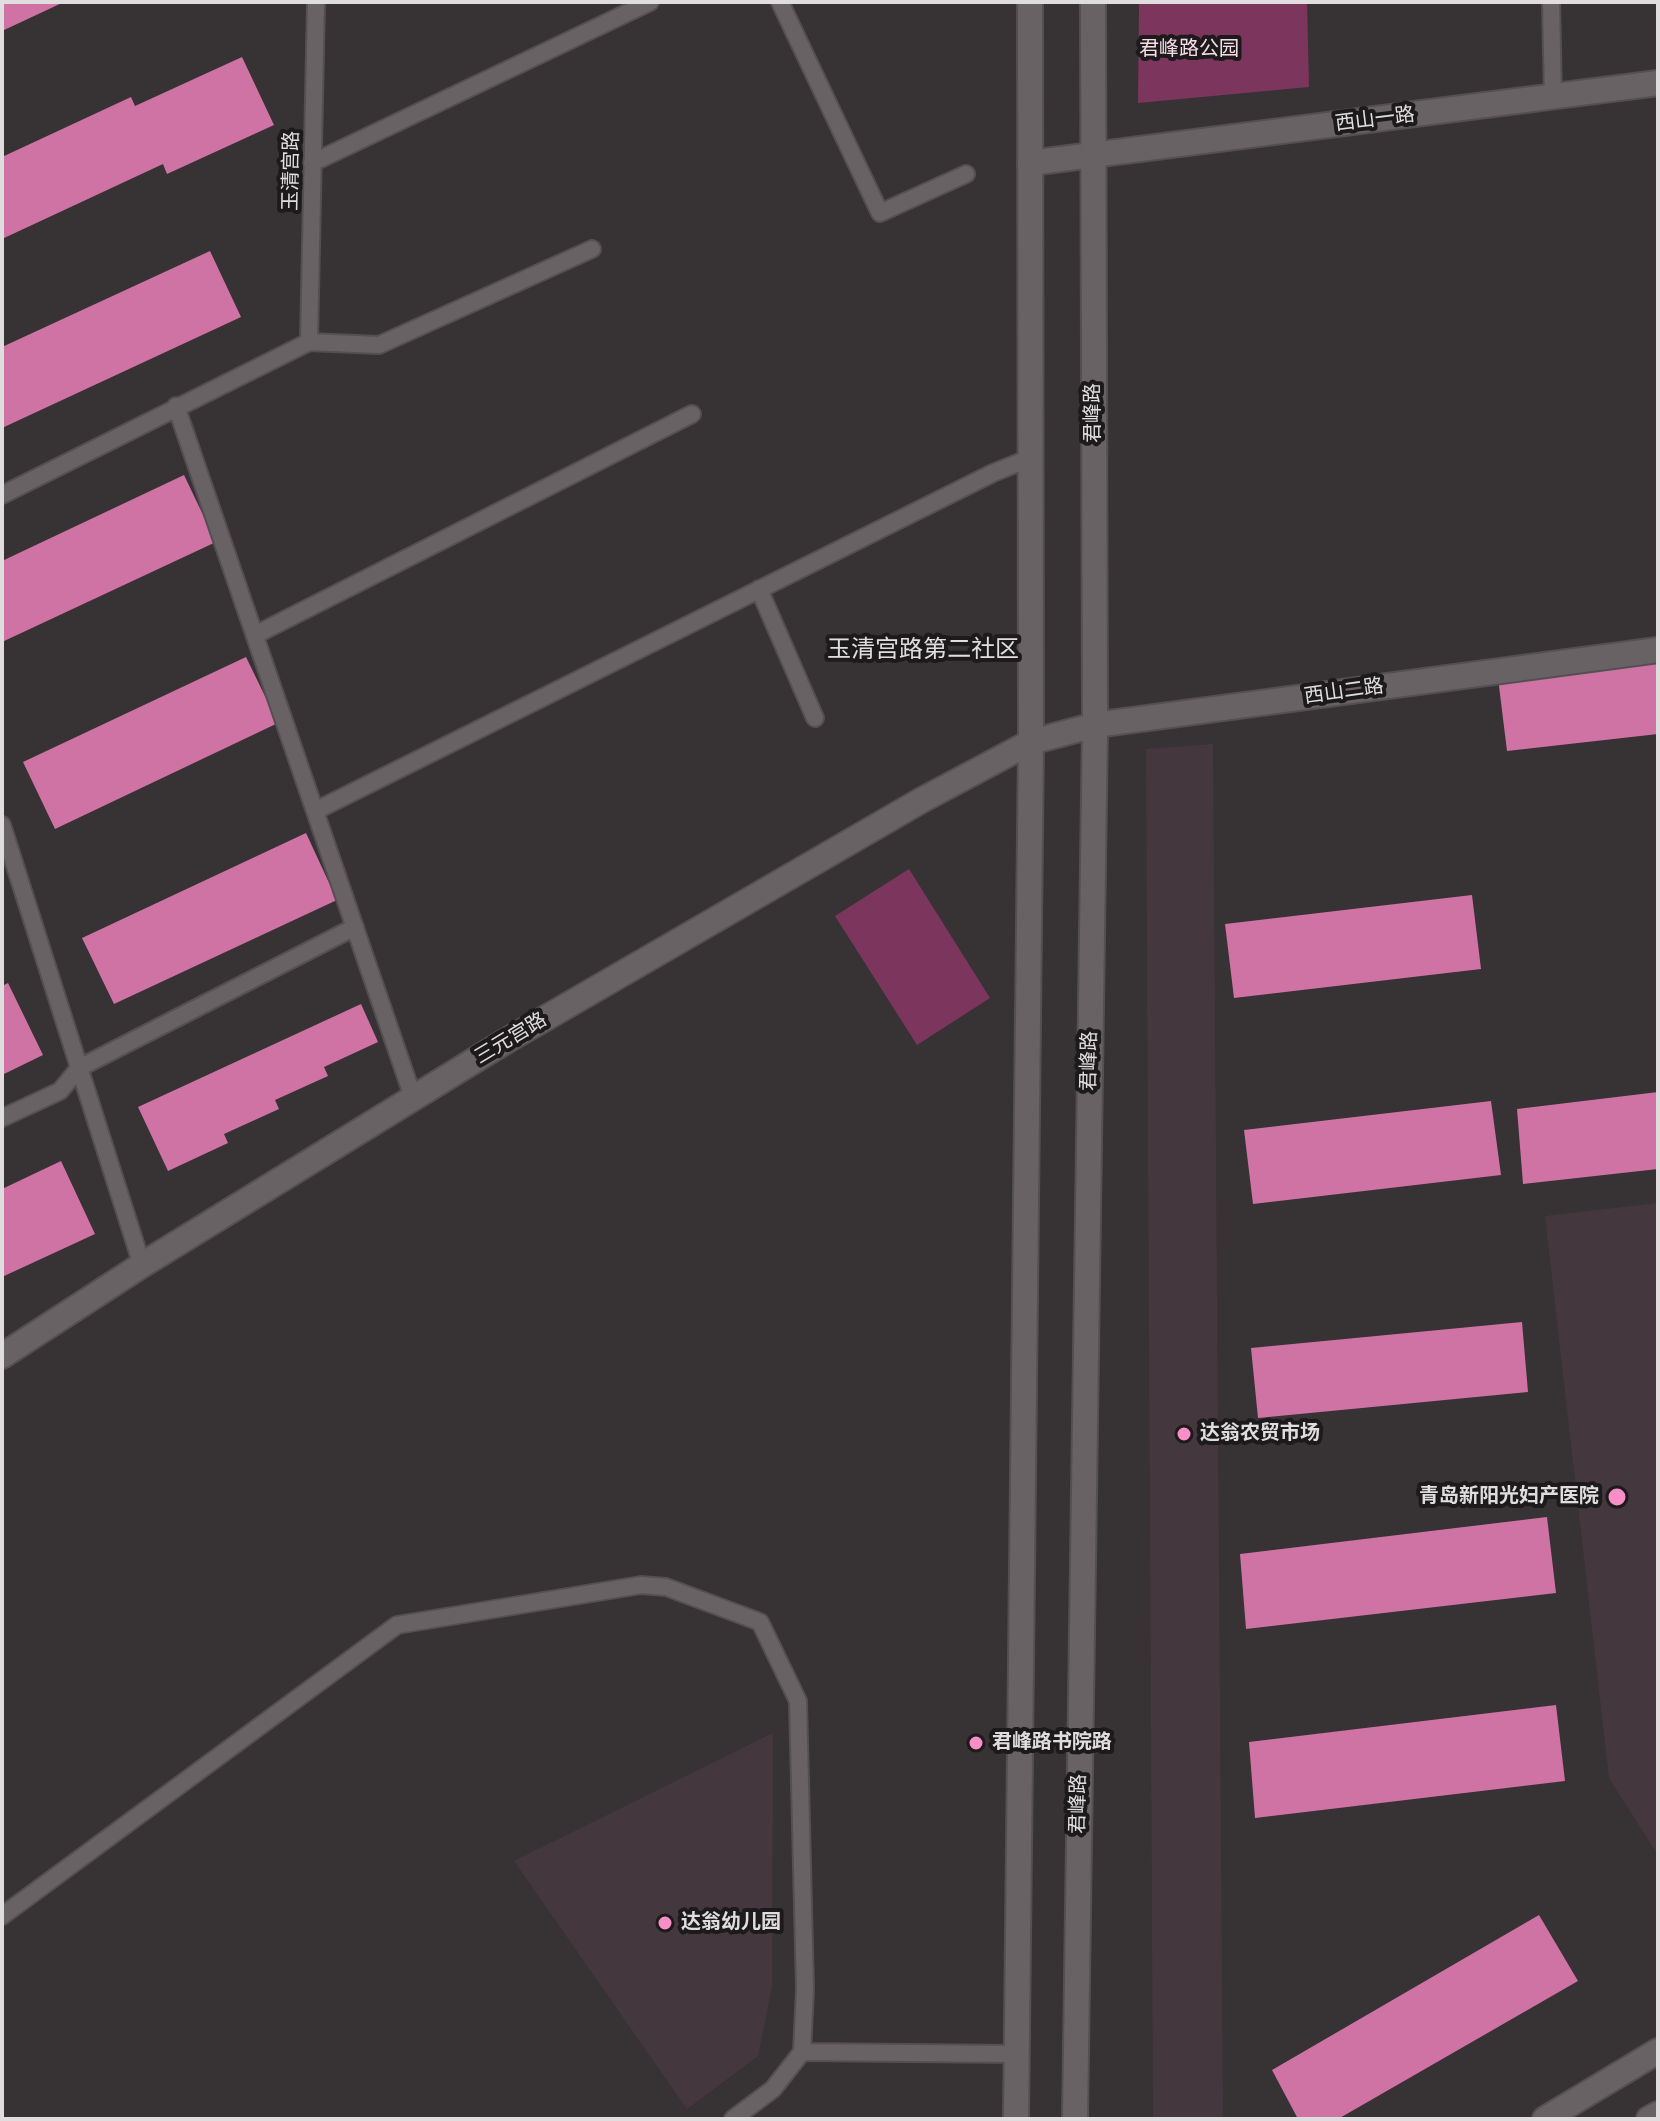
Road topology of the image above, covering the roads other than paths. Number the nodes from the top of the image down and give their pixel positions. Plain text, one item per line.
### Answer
1 (316, 2) edge
2 (650, 2) edge
3 (780, 2) edge
4 (1030, 2) edge
5 (1093, 2) edge
6 (1551, 2) edge
7 (1658, 83) edge
8 (1553, 97) junction
9 (1093, 157) junction
10 (312, 163) junction
11 (1030, 163) junction
12 (966, 174) dead end
13 (592, 249) dead end
14 (309, 342) junction
15 (176, 406) junction
16 (692, 414) dead end
17 (1030, 458) junction
18 (2, 495) edge
19 (759, 589) junction
20 (255, 635) junction
21 (1658, 650) edge
22 (815, 718) dead end
23 (1095, 725) junction
24 (1031, 742) junction
25 (315, 811) junction
26 (2, 825) edge
27 (355, 927) junction
28 (79, 1068) junction
29 (414, 1100) junction
30 (2, 1118) edge
31 (142, 1265) junction
32 (2, 1356) edge
33 (2, 1916) edge
34 (1658, 2051) edge
35 (802, 2052) junction
36 (1016, 2054) junction
37 (1658, 2114) edge
38 (733, 2119) edge
39 (1016, 2119) edge
40 (1075, 2119) edge
41 (1545, 2119) edge
42 (1649, 2119) edge

1 - 10 lane, 玉清宫路
2 - 10 lane
3 - 12 lane
4 - 11 main road
5 - 9 main road, 君峰路
6 - 8 lane
7 - 8 main road, 西山一路
8 - 9 main road, 西山一路
9 - 11 main road, 西山一路
9 - 23 main road, 君峰路
10 - 14 lane, 玉清宫路
11 - 17 main road
13 - 14 lane
14 - 15 lane
15 - 18 lane
15 - 20 lane
16 - 20 lane
17 - 19 lane
17 - 24 main road
19 - 22 lane
19 - 25 lane
20 - 25 lane
21 - 23 main road, 西山二路
23 - 24 main road, 西山二路
23 - 40 main road, 君峰路
24 - 29 main road, 三元宫路
24 - 36 main road
25 - 27 lane
26 - 28 lane
27 - 28 lane
27 - 29 lane
28 - 30 lane
28 - 31 lane
29 - 31 main road, 三元宫路
31 - 32 main road, 三元宫路
33 - 35 lane
34 - 41 main road
35 - 36 lane
35 - 38 lane
36 - 39 main road
37 - 42 main road

